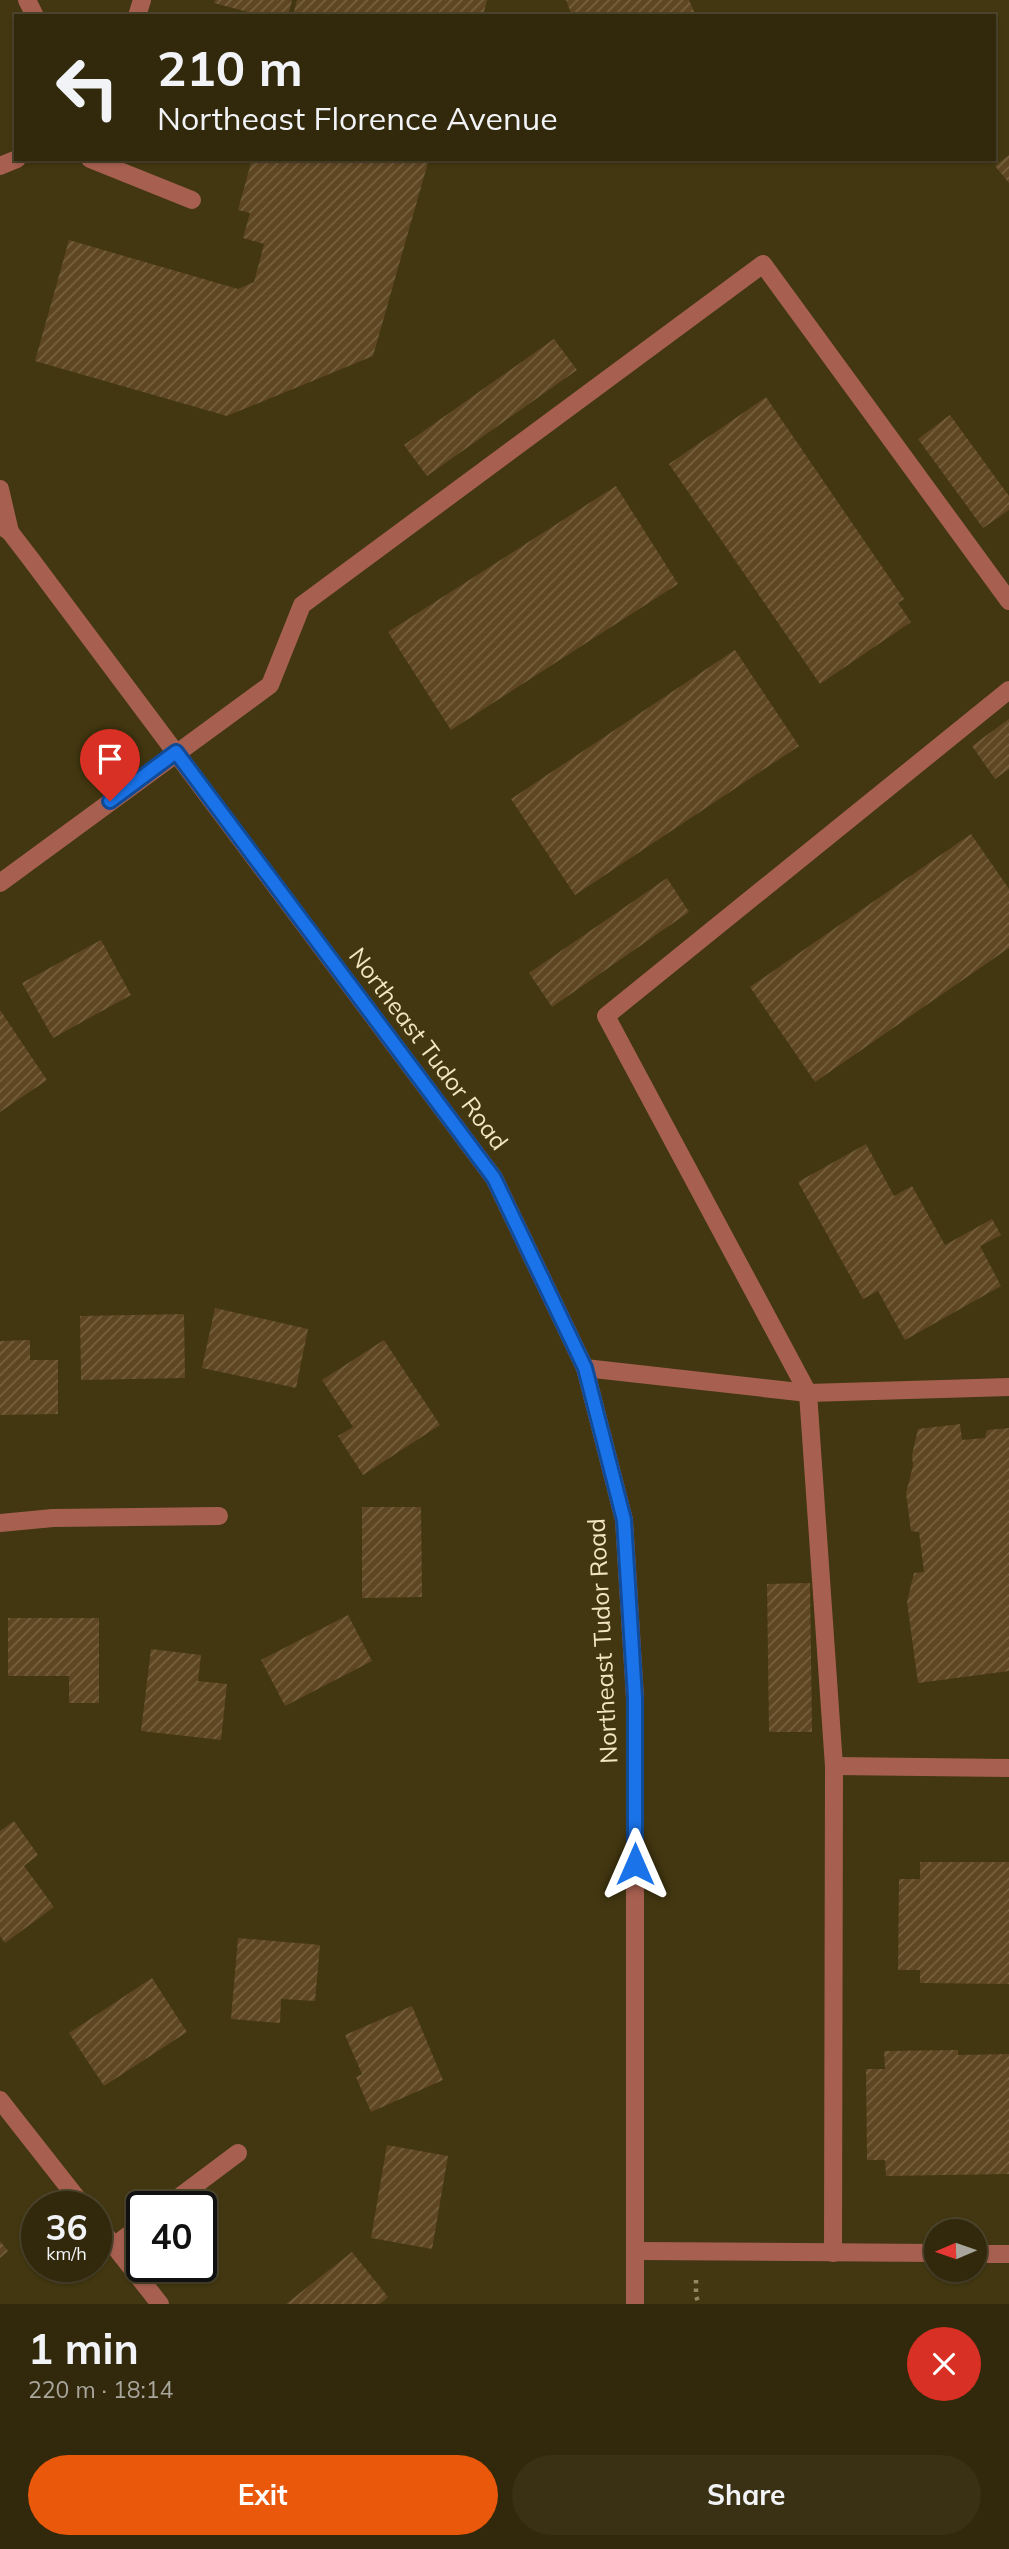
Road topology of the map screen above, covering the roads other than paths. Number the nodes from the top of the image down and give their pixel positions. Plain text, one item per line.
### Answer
1 (95, 161) edge
2 (192, 200) dead end
3 (0, 489) edge
4 (5, 528) edge
5 (1009, 601) edge
6 (1009, 690) edge
7 (176, 752) junction
8 (0, 883) edge
9 (585, 1368) junction
10 (1009, 1387) edge
11 (808, 1393) junction
12 (219, 1516) dead end
13 (0, 1523) edge
14 (834, 1766) junction
15 (1009, 1768) edge
16 (0, 2100) edge
17 (238, 2153) dead end
18 (71, 2191) edge
19 (187, 2191) edge
20 (126, 2237) edge
21 (112, 2243) edge
22 (114, 2246) junction
23 (636, 2251) junction
24 (833, 2253) junction
25 (924, 2253) edge
26 (987, 2254) edge
27 (1009, 2254) edge
28 (160, 2304) edge
29 (635, 2304) edge

1 - 2 street
3 - 4 street, Northeast Tudor Road
4 - 7 street, Northeast Tudor Road
5 - 7 street
6 - 11 street
7 - 8 street
7 - 9 street, Northeast Tudor Road
9 - 11 street
9 - 23 street, Northeast Tudor Road
10 - 11 street
11 - 14 street
12 - 13 street
14 - 15 street
14 - 24 street
16 - 18 street
17 - 19 street
20 - 22 street
21 - 22 street
22 - 28 street
23 - 24 street
23 - 29 street, Northeast Tudor Road
24 - 25 street
26 - 27 street

